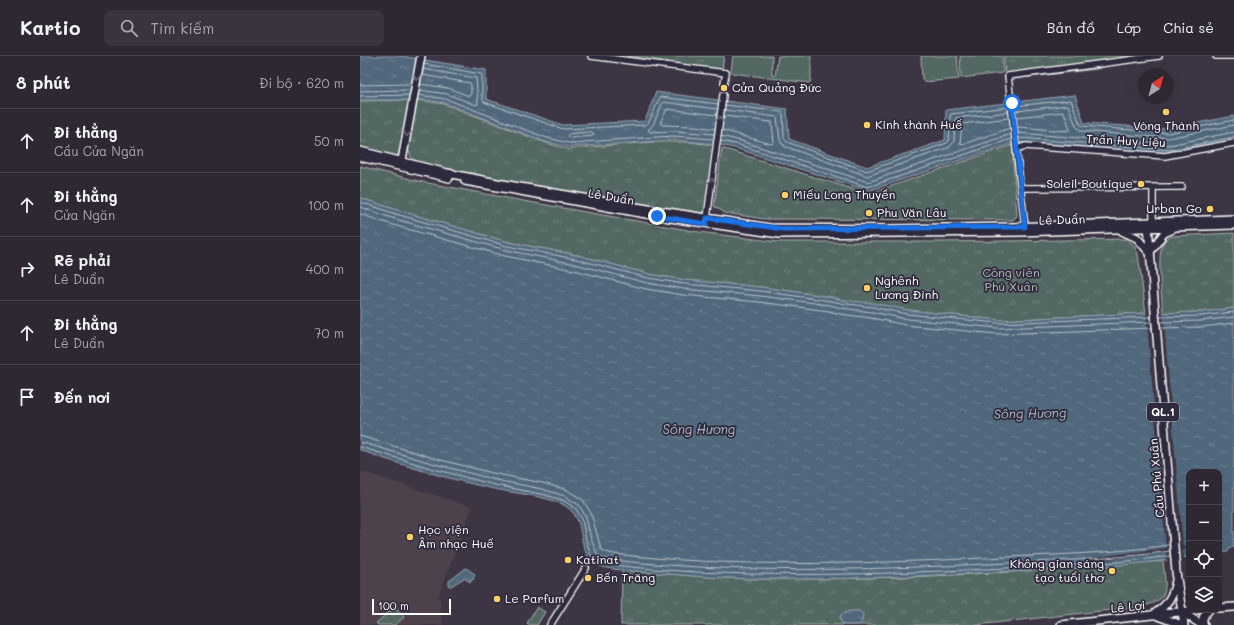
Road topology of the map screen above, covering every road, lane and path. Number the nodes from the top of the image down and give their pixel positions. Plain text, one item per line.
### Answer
1 (421, 56) edge
2 (591, 56) edge
3 (1159, 56) edge
4 (1216, 56) edge
5 (1234, 56) edge
6 (724, 83) tunnel mouth
7 (723, 95) tunnel mouth
8 (1234, 143) edge
9 (1017, 147) junction
10 (360, 151) edge
11 (360, 157) edge
12 (402, 165) junction
13 (1153, 187) junction
14 (1182, 187) dead end
15 (1021, 188) junction
16 (1234, 219) edge
17 (707, 221) junction
18 (1150, 225) junction
19 (1234, 225) edge
20 (1176, 228) junction
21 (1115, 229) junction
22 (1025, 230) junction
23 (1150, 252) junction
24 (586, 568) dead end
25 (1176, 572) junction
26 (1234, 607) edge
27 (1222, 608) edge
28 (1182, 611) junction
29 (1186, 611) edge
30 (1206, 613) edge
31 (1152, 615) junction
32 (550, 625) edge
33 (1061, 625) edge
34 (1183, 625) edge
35 (1203, 625) edge

1 -> 12 main road
2 - 6 street
3 - 9 street
4 - 5 street
17 -> 7 street
8 - 9 street, Trần Huy Liệu
9 - 15 street
10 - 12 main road, Lê Duẩn
11 - 12 main road, Lê Duẩn
12 - 17 main road, Lê Duẩn
13 - 14 street
13 - 15 street
13 - 18 street
15 - 22 street
16 - 18 main road
17 - 22 main road, Lê Duẩn
18 - 20 main road
18 - 21 main road, Lê Duẩn
18 - 22 main road, Lê Duẩn
18 - 23 main road, Cầu Phú Xuân / QL.1
19 - 20 main road
20 - 23 main road
21 - 22 main road, Lê Duẩn
21 - 23 main road
23 - 25 main road, Cầu Phú Xuân / QL.1
24 - 32 street
25 - 28 main road, Cầu Phú Xuân / QL.1
25 - 31 main road
26 - 27 main road
28 - 29 main road, Lê Lợi
28 - 31 main road, Lê Lợi
28 - 34 main road, QL.1
28 - 35 main road
30 - 35 main road
31 - 33 main road, Lê Lợi
31 - 34 main road

